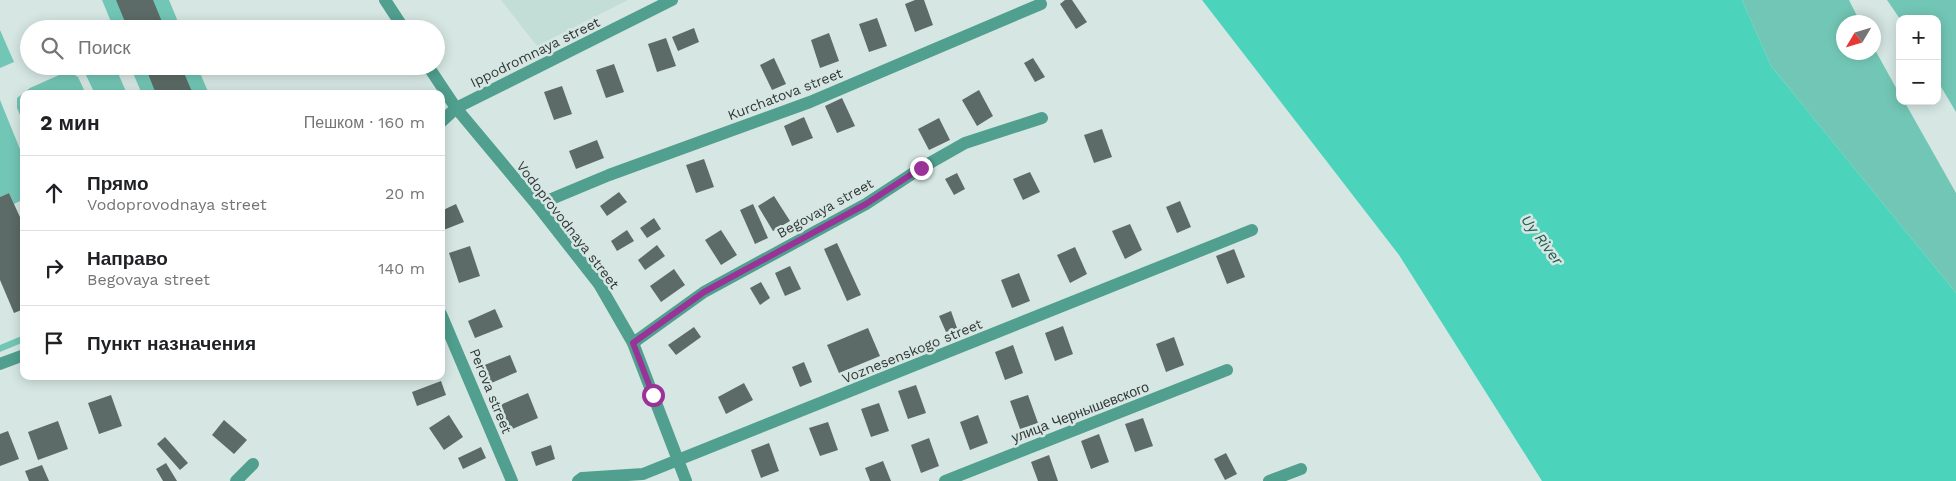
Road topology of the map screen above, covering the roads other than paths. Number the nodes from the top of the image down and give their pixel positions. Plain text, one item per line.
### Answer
1 (385, 0) edge
2 (672, 0) edge
3 (1041, 4) dead end
4 (398, 20) edge
5 (434, 75) edge
6 (444, 90) edge
7 (445, 92) edge
8 (456, 108) junction
9 (445, 118) edge
10 (1042, 118) dead end
11 (537, 205) junction
12 (1252, 230) dead end
13 (445, 323) edge
14 (633, 343) junction
15 (20, 356) edge
16 (0, 364) edge
17 (1227, 370) dead end
18 (678, 460) junction
19 (253, 464) dead end
20 (1301, 469) dead end
21 (236, 481) edge
22 (512, 481) edge
23 (578, 481) edge
24 (686, 481) edge
25 (945, 481) edge
26 (1269, 481) edge

1 - 4 street
2 - 8 street, Ippodromnaya street
3 - 11 street, Kurchatova street
5 - 6 street, Vodoprovodnaya street
7 - 8 street, Vodoprovodnaya street
8 - 9 street, Ippodromnaya street
8 - 11 street, Vodoprovodnaya street
10 - 14 street, Begovaya street
11 - 14 street, Vodoprovodnaya street
12 - 18 street, Voznesenskogo street
13 - 22 street, Perova street
14 - 18 street, Vodoprovodnaya street
15 - 16 street
17 - 25 street, улица Чернышевского
18 - 23 street, Voznesenskogo street
18 - 24 street, Vodoprovodnaya street
19 - 21 street
20 - 26 street

